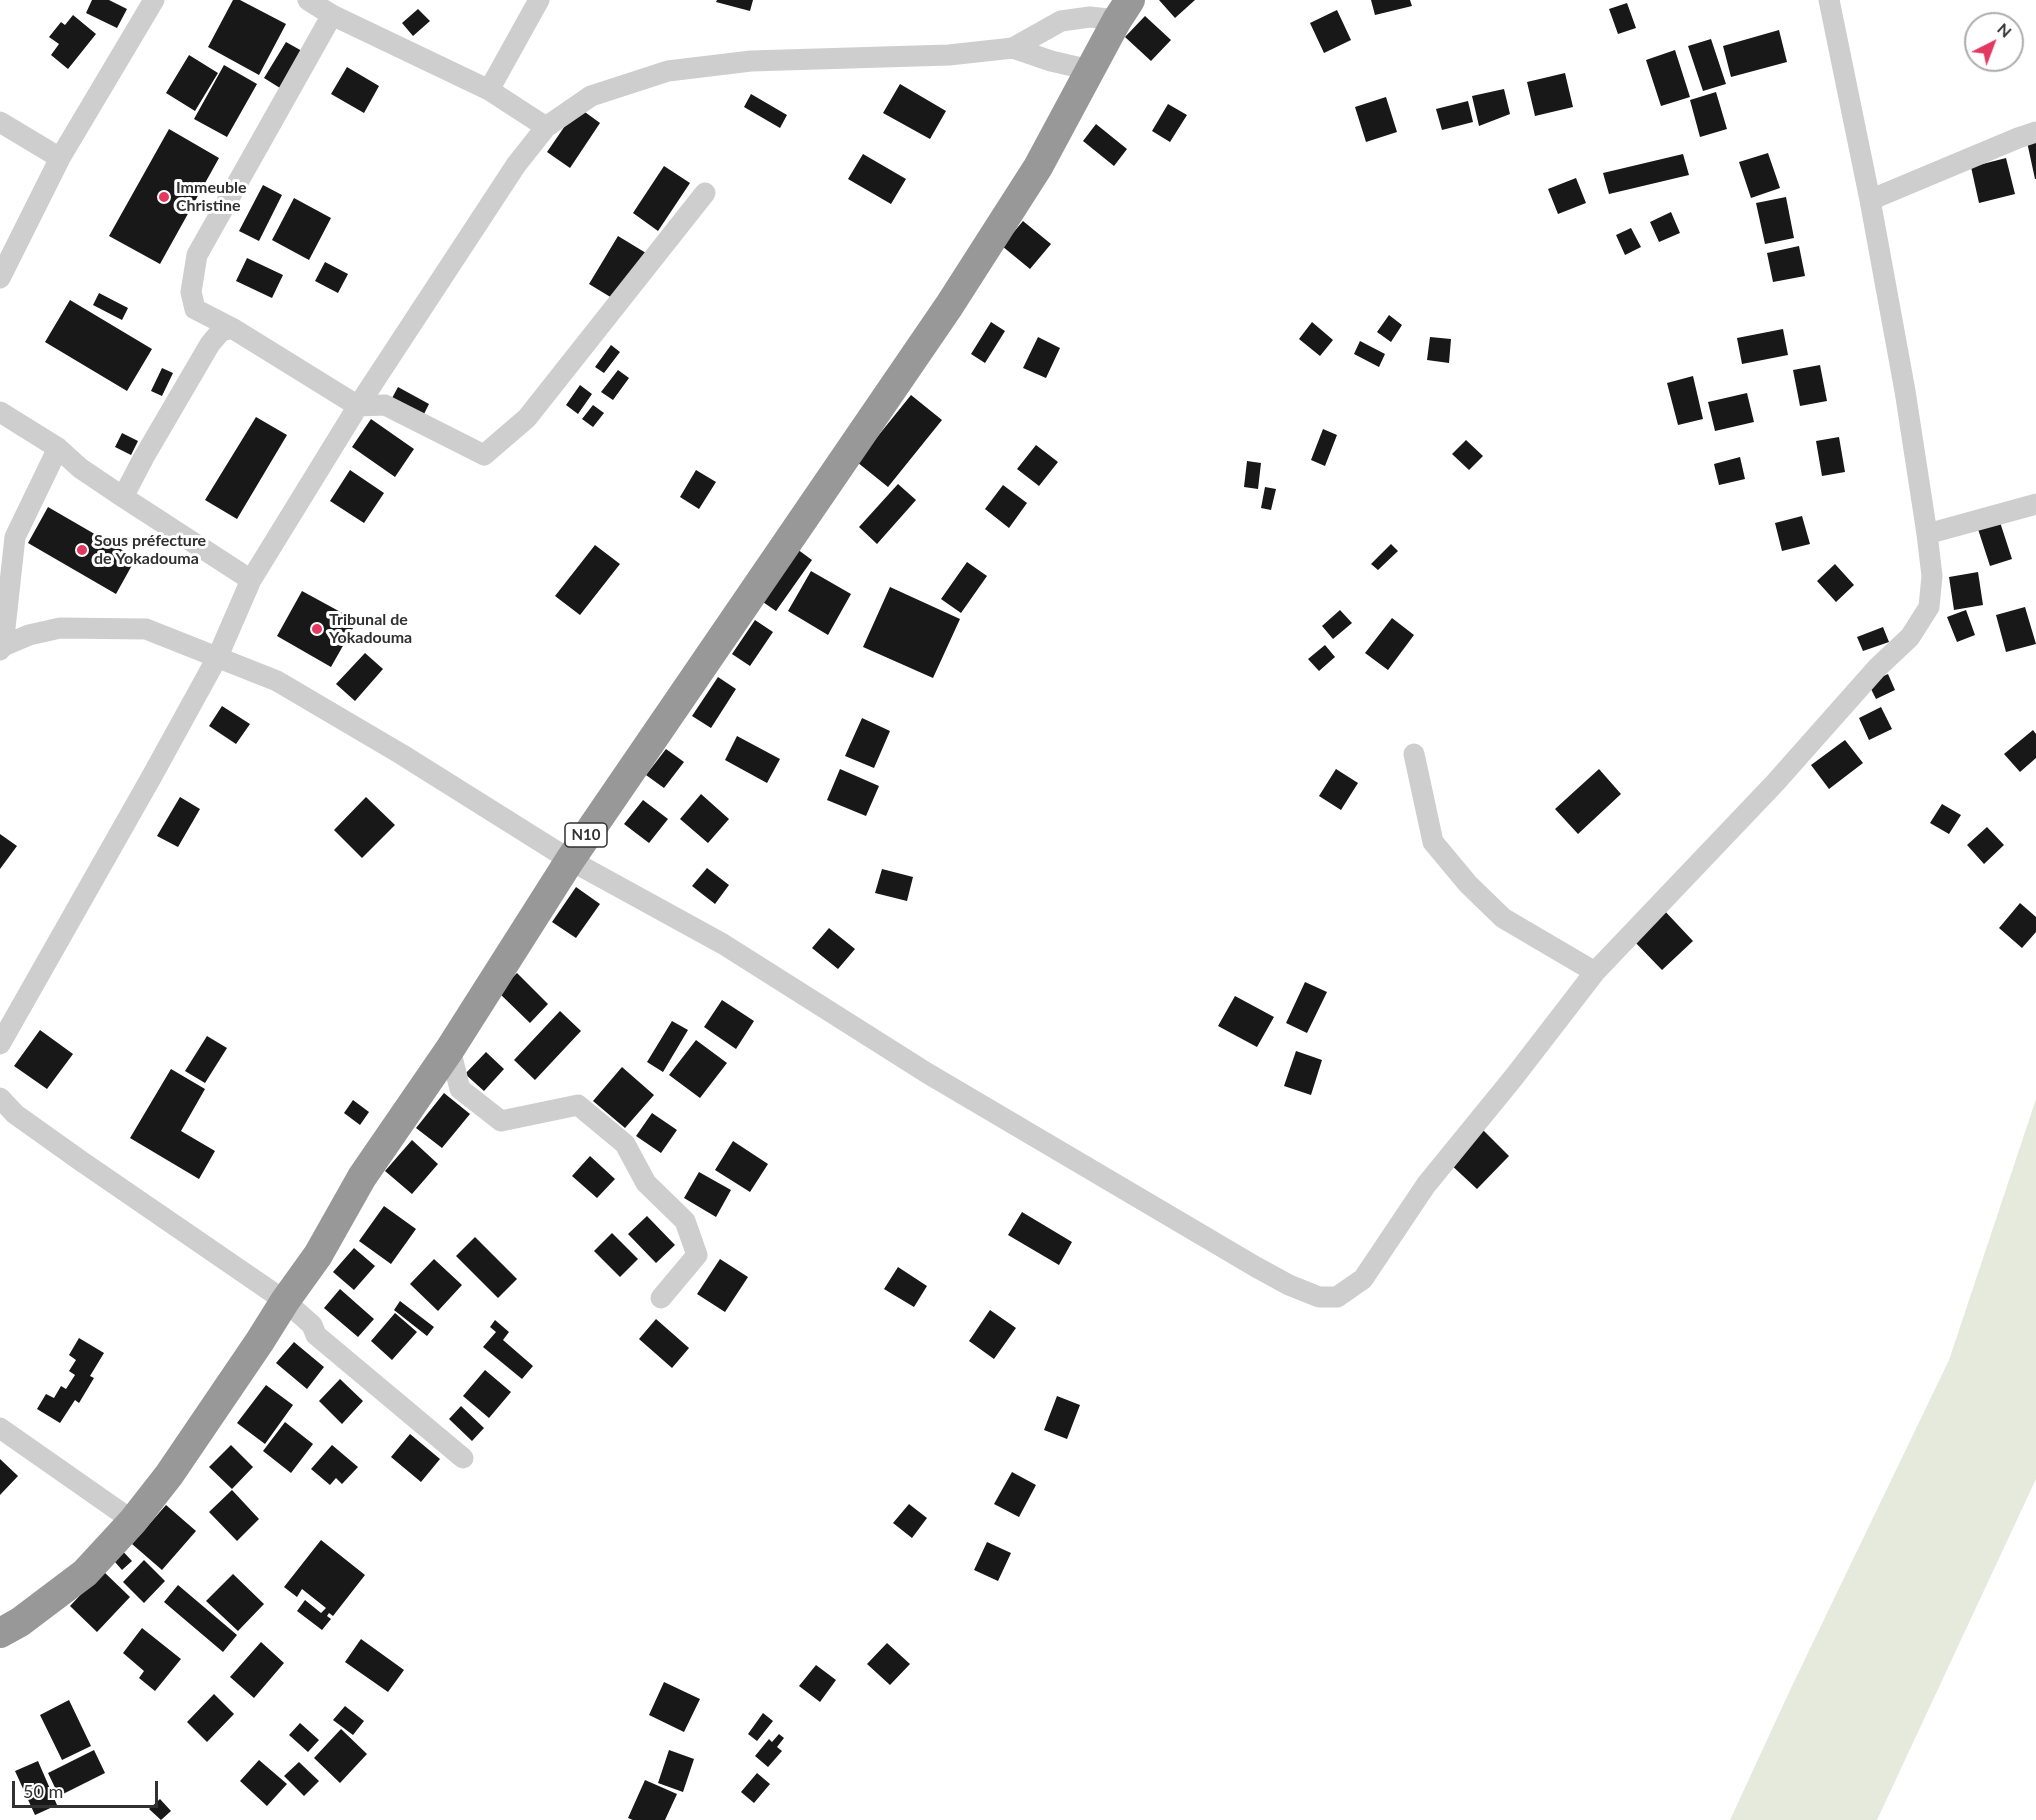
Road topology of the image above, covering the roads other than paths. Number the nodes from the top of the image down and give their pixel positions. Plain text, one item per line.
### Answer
1 (154, 0) edge
2 (308, 0) edge
3 (539, 0) edge
4 (1829, 0) edge
5 (1123, 10) edge
6 (332, 15) junction
7 (1013, 48) junction
8 (1090, 70) junction
9 (489, 90) junction
10 (0, 122) edge
11 (546, 127) junction
12 (2036, 132) edge
13 (60, 158) junction
14 (705, 193) dead end
15 (1870, 200) junction
16 (0, 278) edge
17 (232, 328) junction
18 (358, 406) junction
19 (0, 412) edge
20 (58, 448) junction
21 (123, 497) junction
22 (2036, 504) edge
23 (1927, 534) junction
24 (251, 580) junction
25 (1, 646) edge
26 (218, 656) junction
27 (1414, 754) dead end
28 (570, 860) junction
29 (1595, 972) junction
30 (0, 1044) edge
31 (450, 1049) junction
32 (0, 1098) edge
33 (661, 1298) dead end
34 (285, 1301) junction
35 (0, 1428) edge
36 (462, 1458) dead end
37 (133, 1521) junction
38 (0, 1633) edge

1 - 13 street
2 - 6 street
3 - 9 street
4 - 15 street
5 - 7 street
5 - 8 highway, N10
6 - 9 street
6 - 17 street
7 - 8 street
7 - 11 street
8 - 28 highway, N10
9 - 11 street
10 - 13 street
11 - 18 street
12 - 15 street
13 - 16 street
14 - 18 street
15 - 23 street
17 - 18 street
17 - 21 street
18 - 24 street
19 - 20 street
20 - 21 street
20 - 25 street
21 - 24 street
22 - 23 street
23 - 29 street
24 - 26 street
25 - 26 street
26 - 28 street
26 - 30 street
27 - 29 street
28 - 29 street
28 - 31 highway, N10
31 - 33 street
31 - 34 highway, N10
32 - 34 street
34 - 36 street
34 - 37 highway, N10
35 - 37 street
37 - 38 highway, N10

